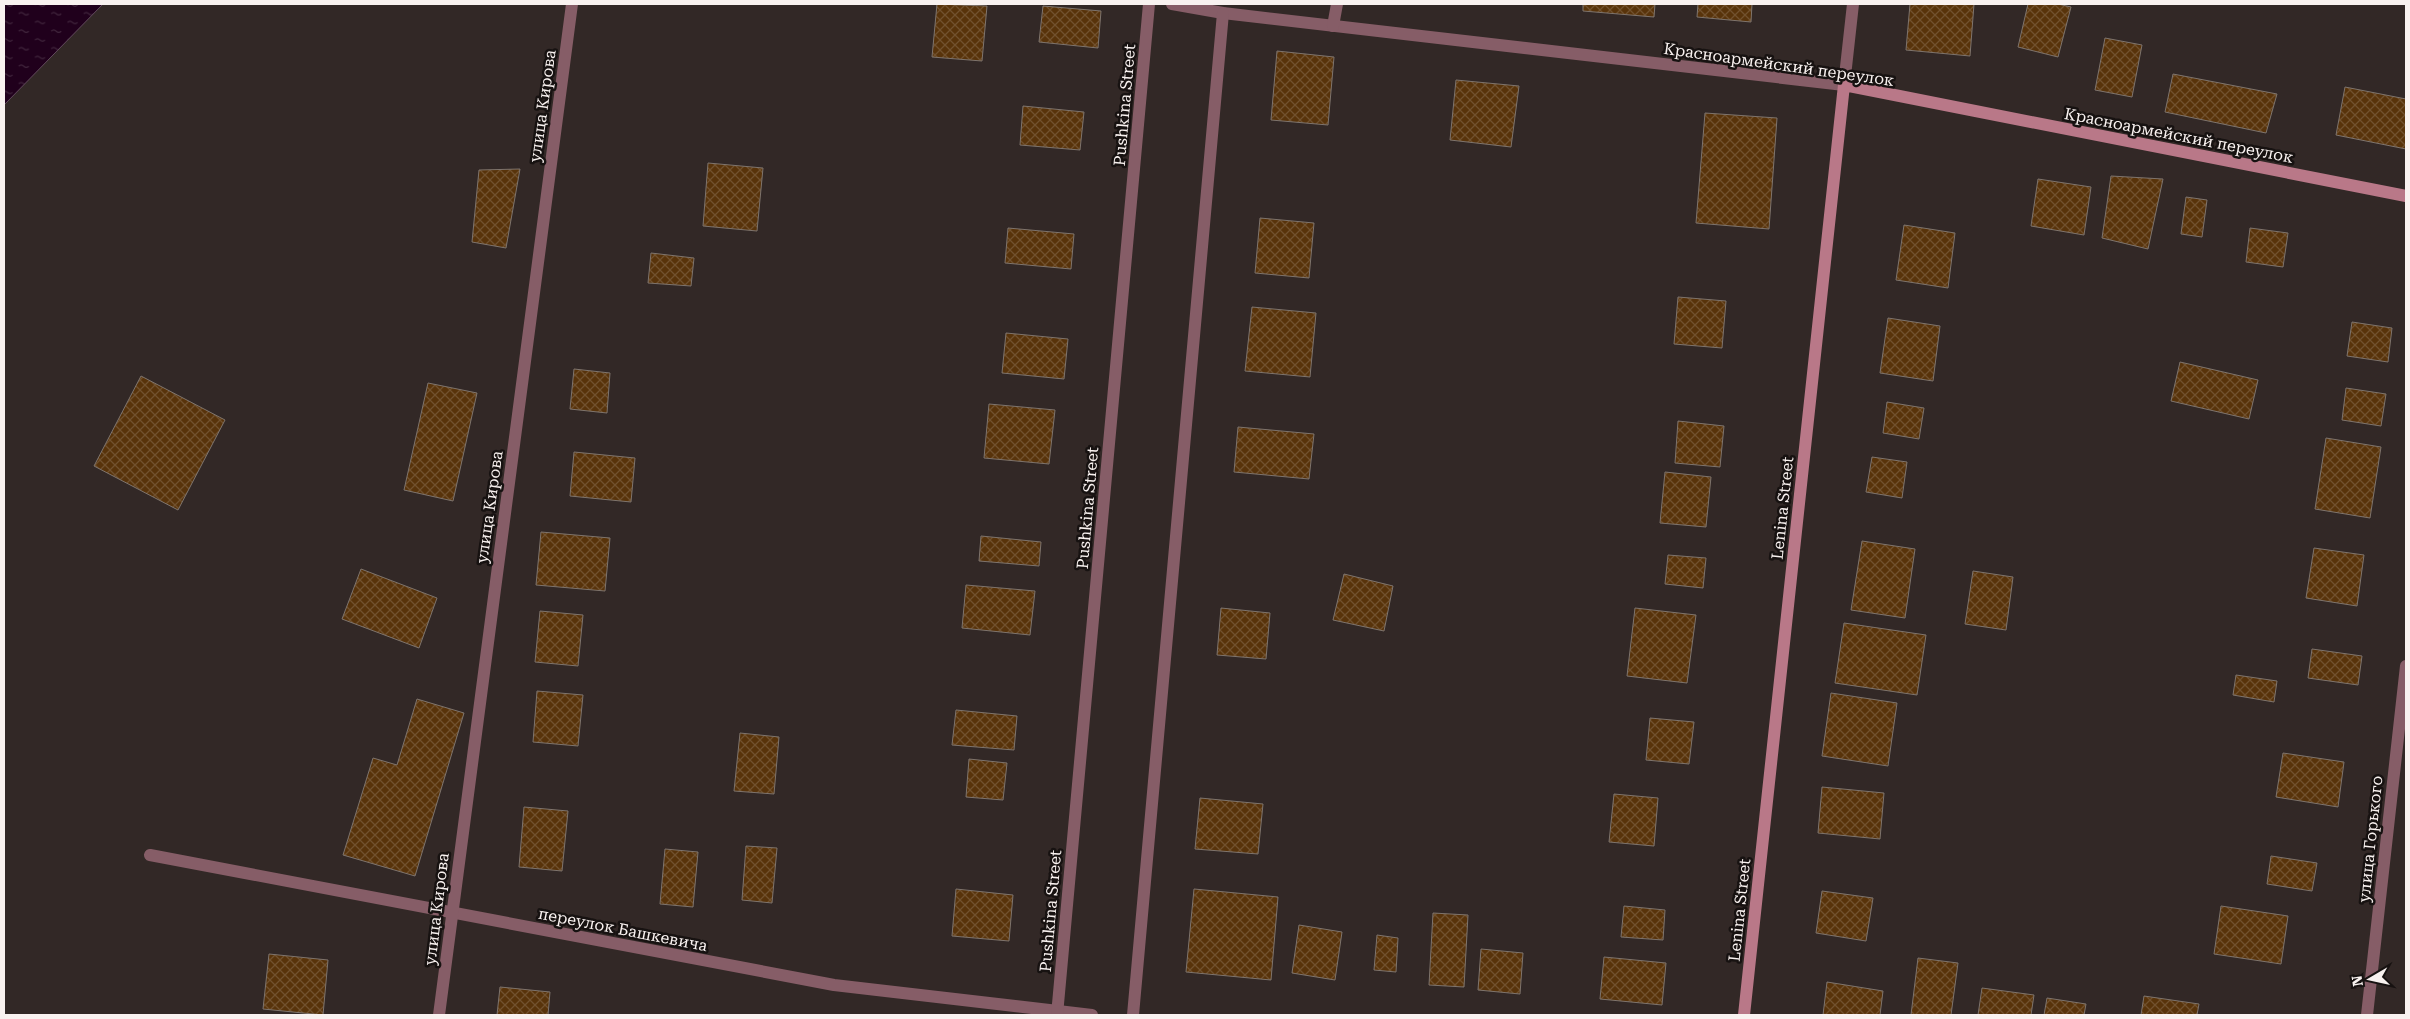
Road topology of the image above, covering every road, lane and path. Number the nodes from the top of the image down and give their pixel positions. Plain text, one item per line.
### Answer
1 (572, 4) edge
2 (1149, 4) edge
3 (1172, 4) edge
4 (1337, 4) edge
5 (1853, 4) edge
6 (1223, 13) junction
7 (1333, 26) junction
8 (1844, 85) junction
9 (2406, 196) edge
10 (2406, 666) edge
11 (150, 855) dead end
12 (452, 914) junction
13 (1057, 1014) edge
14 (439, 1015) edge
15 (1092, 1015) edge
16 (1133, 1015) edge
17 (1744, 1015) edge
18 (2367, 1015) edge

1 - 12 street, улица Кирова
2 - 13 street, Pushkina Street
3 - 6 street, Красноармейский переулок
4 - 7 street
5 - 8 street, Lenina Street
6 - 7 street, Красноармейский переулок
6 - 16 street
7 - 8 street, Красноармейский переулок
8 - 9 street, Красноармейский переулок
8 - 17 street, Lenina Street
10 - 18 street, улица Горького
11 - 12 street, переулок Башкевича
12 - 13 street, переулок Башкевича
12 - 14 street, улица Кирова
13 - 15 street, переулок Башкевича

